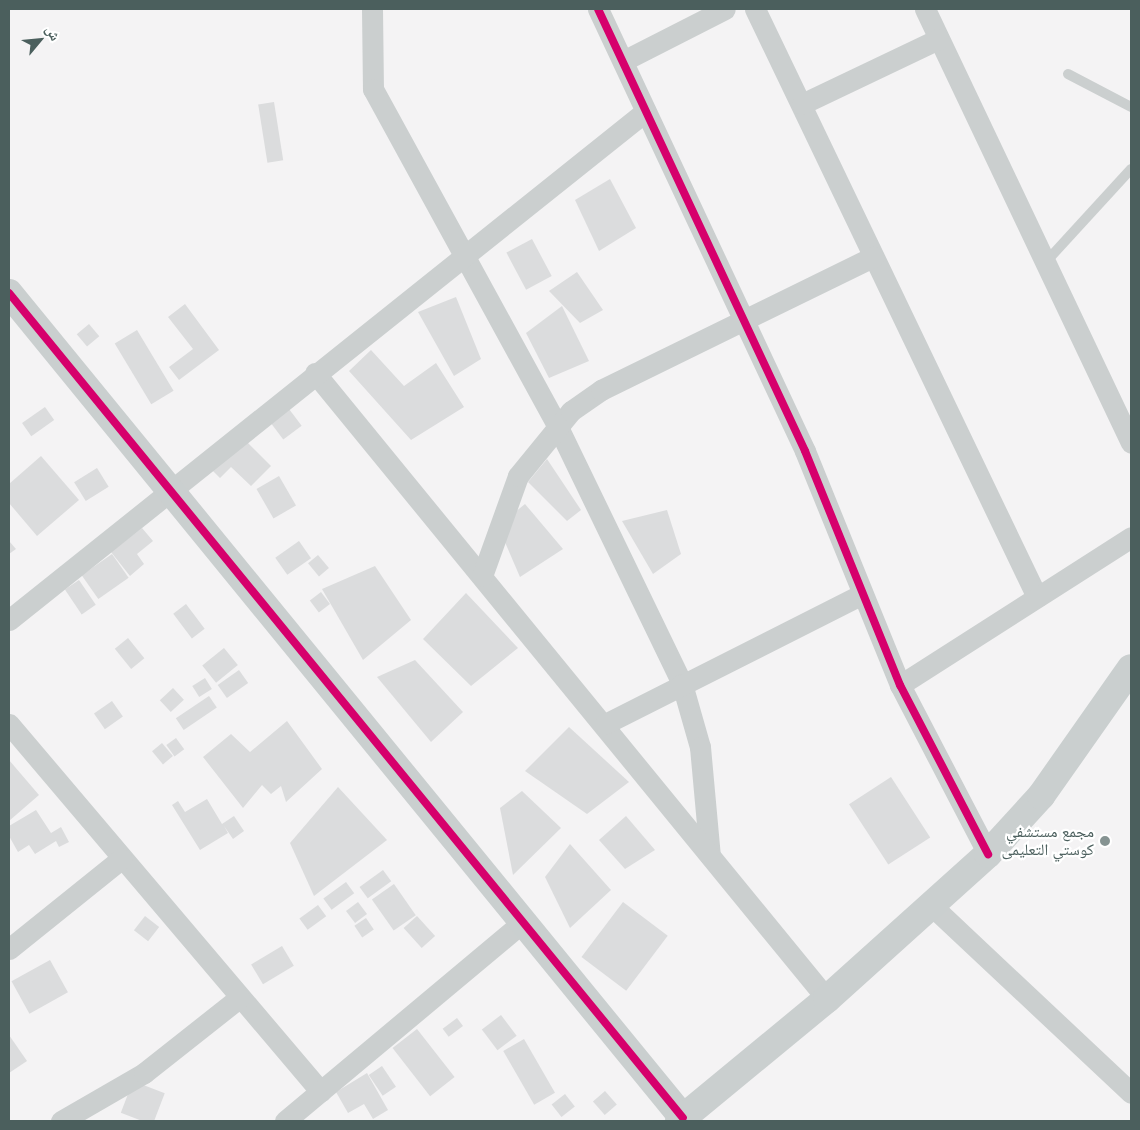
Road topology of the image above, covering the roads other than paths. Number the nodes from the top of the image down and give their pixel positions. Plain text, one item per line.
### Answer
1 (372, 9) edge
2 (598, 9) edge
3 (725, 9) edge
4 (755, 9) edge
5 (925, 9) edge
6 (938, 39) junction
7 (623, 62) junction
8 (1068, 74) dead end
9 (802, 104) junction
10 (1131, 107) edge
11 (646, 111) junction
12 (1131, 169) edge
13 (467, 254) junction
14 (873, 257) junction
15 (1044, 264) junction
16 (9, 293) edge
17 (745, 320) junction
18 (316, 373) junction
19 (557, 425) junction
20 (1131, 442) edge
21 (171, 490) junction
22 (1131, 537) edge
23 (482, 576) junction
24 (862, 594) junction
25 (1037, 597) junction
26 (9, 620) edge
27 (1131, 668) edge
28 (682, 684) junction
29 (900, 685) junction
30 (9, 724) edge
31 (605, 724) junction
32 (988, 854) junction
33 (710, 856) junction
34 (121, 859) junction
35 (932, 906) junction
36 (522, 923) junction
37 (9, 949) edge
38 (239, 998) junction
39 (827, 999) junction
40 (321, 1092) junction
41 (1131, 1094) edge
42 (681, 1120) edge
43 (62, 1121) edge
44 (286, 1121) edge

1 - 13 street
2 - 7 street
3 - 7 street
4 - 9 street
5 - 6 street
6 - 9 street
6 - 15 street
7 - 11 street
8 - 10 lane
9 - 14 street
11 - 13 street
11 - 17 street
12 - 15 lane
13 - 18 street
13 - 19 street
14 - 17 street
14 - 25 street
15 - 20 street
16 - 21 street
17 - 19 street
17 - 24 street
18 - 21 street
18 - 23 street
19 - 23 street
19 - 28 street
21 - 26 street
21 - 36 street
22 - 25 street
23 - 31 street
24 - 28 street
24 - 29 street
25 - 29 street
27 - 32 street
28 - 31 street
28 - 33 street
29 - 32 street
30 - 34 street
31 - 33 street
32 - 35 street
33 - 39 street
34 - 37 street
34 - 38 street
35 - 39 street
35 - 41 street
36 - 40 street
36 - 42 street
38 - 40 street
38 - 43 street
39 - 42 street
40 - 44 street

